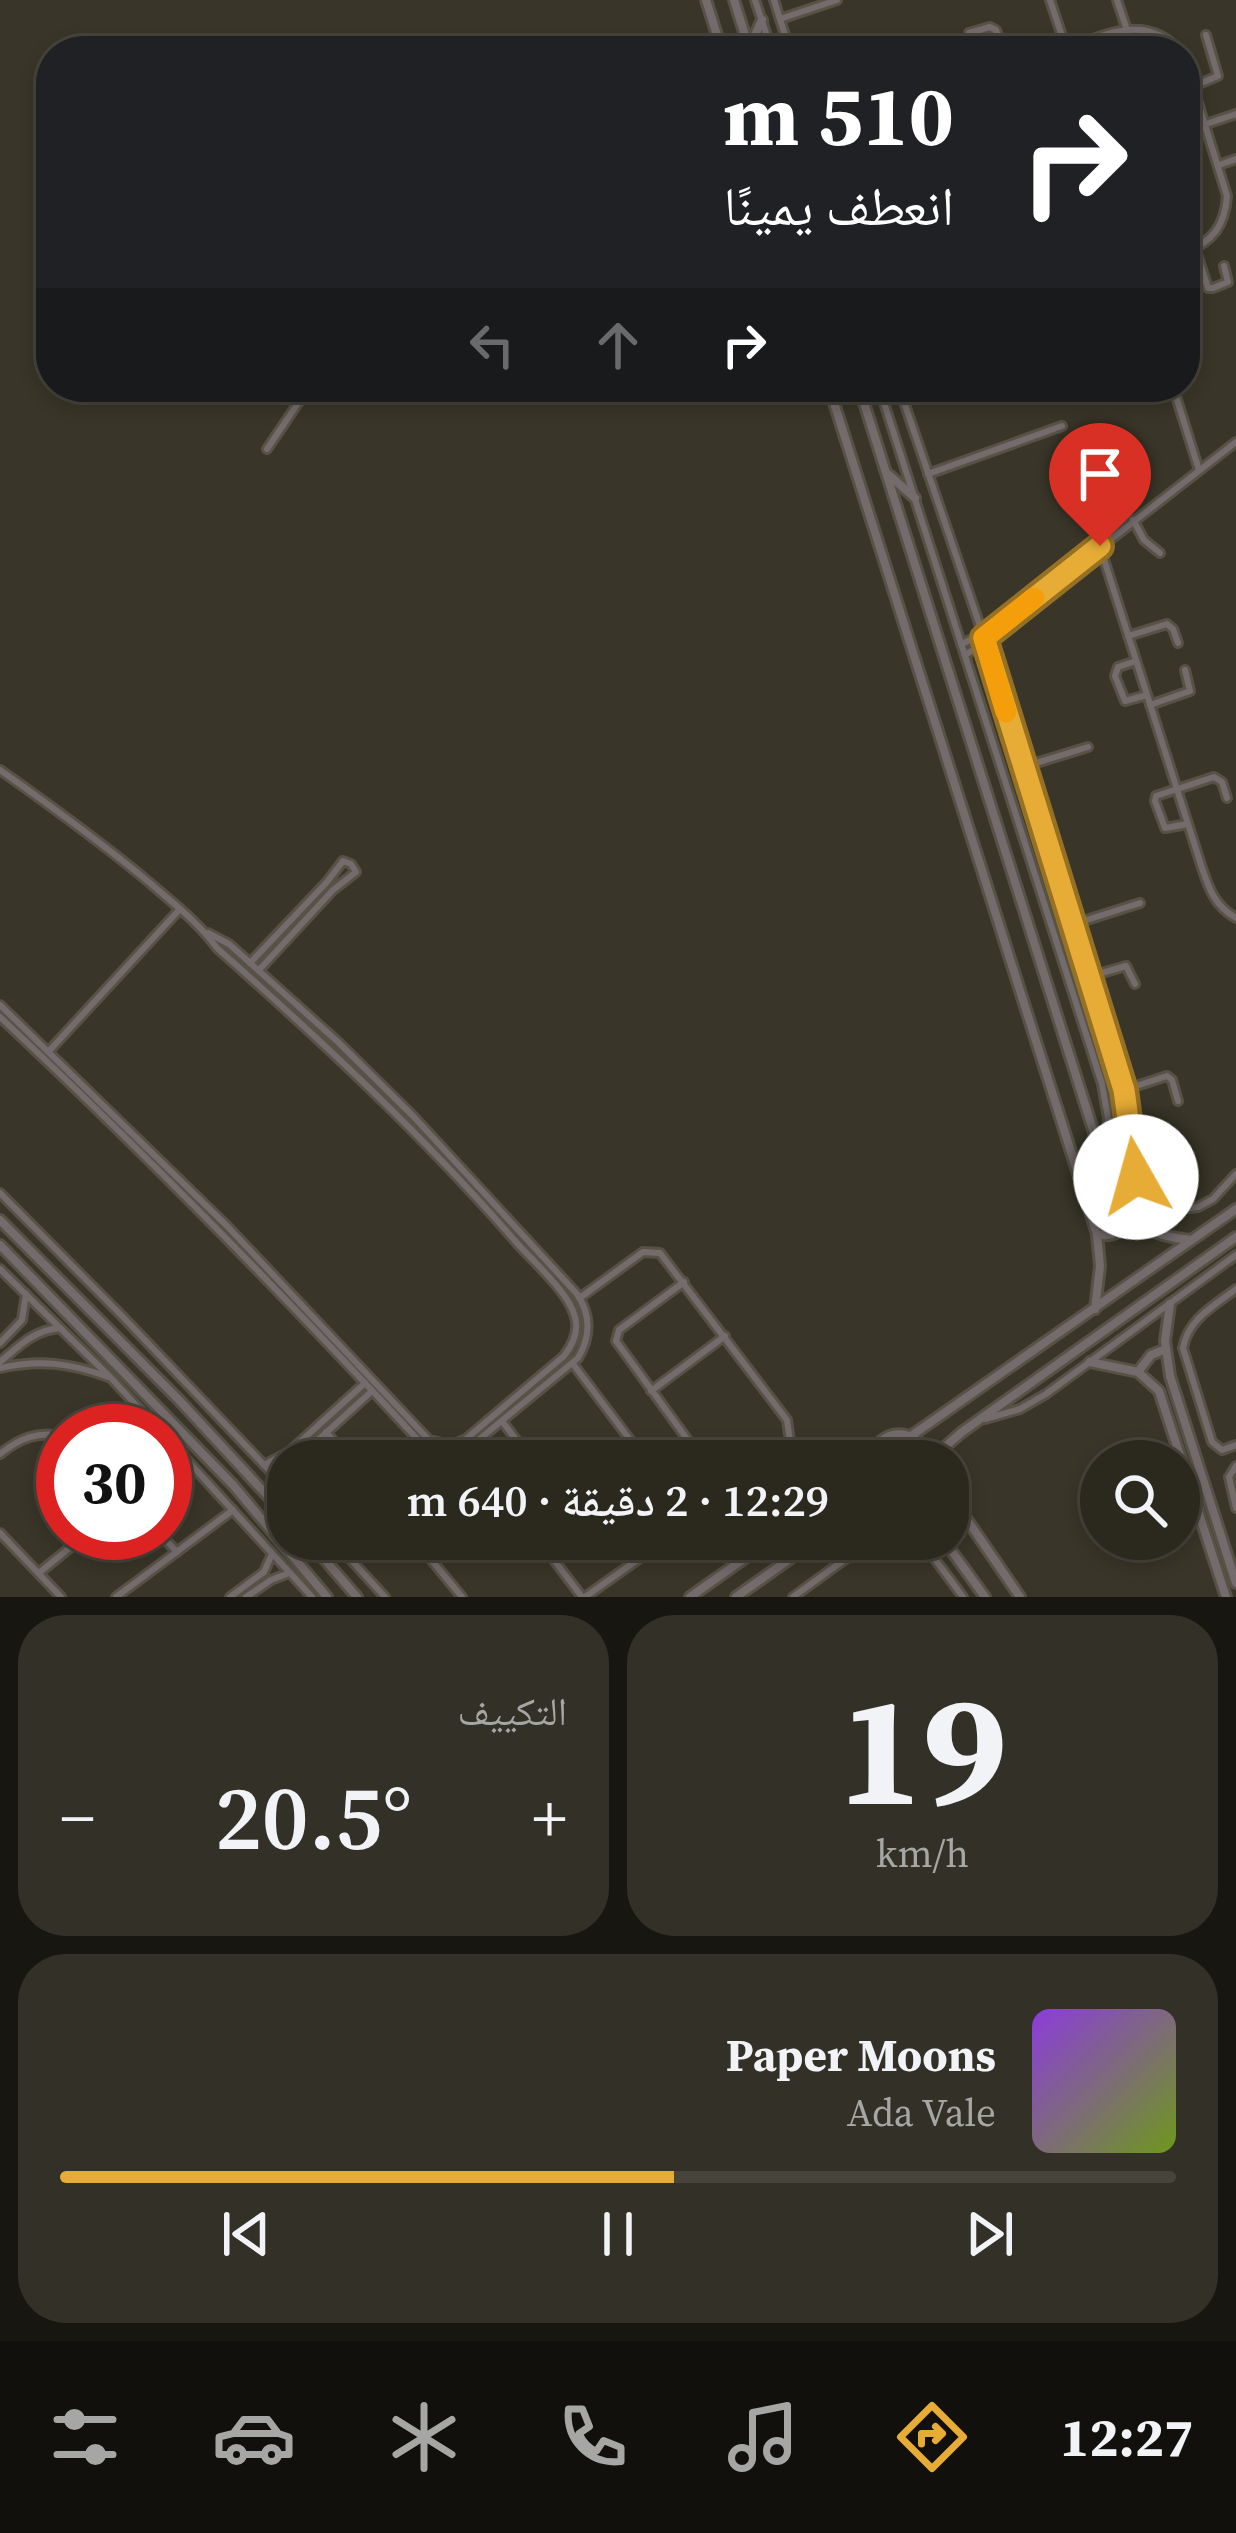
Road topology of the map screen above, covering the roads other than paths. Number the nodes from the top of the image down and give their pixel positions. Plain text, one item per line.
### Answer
1 (706, 0) edge
2 (734, 0) edge
3 (755, 0) edge
4 (774, 0) edge
5 (837, 0) edge
6 (1050, 0) edge
7 (1118, 0) edge
8 (780, 19) junction
9 (762, 20) junction
10 (1127, 30) junction
11 (969, 33) dead end
12 (1206, 34) dead end
13 (717, 36) edge
14 (746, 36) edge
15 (755, 36) edge
16 (767, 36) edge
17 (785, 36) edge
18 (998, 36) edge
19 (1060, 36) edge
20 (1108, 36) edge
21 (1164, 36) edge
22 (1200, 84) edge
23 (1200, 105) edge
24 (1236, 115) edge
25 (1206, 124) junction
26 (1236, 160) edge
27 (1219, 165) junction
28 (1200, 244) edge
29 (1200, 263) edge
30 (1224, 266) dead end
31 (299, 402) edge
32 (834, 402) edge
33 (864, 402) edge
34 (884, 402) edge
35 (904, 402) edge
36 (1178, 402) edge
37 (1062, 426) dead end
38 (1236, 442) edge
39 (267, 449) dead end
40 (1199, 470) junction
41 (888, 474) junction
42 (928, 474) junction
43 (1081, 487) dead end
44 (915, 498) junction
45 (1133, 520) junction
46 (1100, 546) junction
47 (1160, 554) dead end
48 (1128, 636) junction
49 (984, 638) junction
50 (1178, 643) dead end
51 (962, 644) junction
52 (965, 655) junction
53 (1136, 661) junction
54 (1185, 670) dead end
55 (1147, 695) junction
56 (1150, 705) junction
57 (1088, 747) dead end
58 (1023, 766) junction
59 (0, 770) edge
60 (1176, 789) junction
61 (1227, 798) dead end
62 (1188, 824) junction
63 (1140, 903) dead end
64 (180, 909) junction
65 (1236, 918) edge
66 (1071, 925) junction
67 (208, 933) junction
68 (250, 963) junction
69 (259, 970) junction
70 (1088, 977) junction
71 (1135, 984) dead end
72 (0, 1005) edge
73 (298, 1005) junction
74 (292, 1014) junction
75 (0, 1017) edge
76 (49, 1052) junction
77 (1124, 1090) junction
78 (1178, 1101) dead end
79 (100, 1106) junction
80 (413, 1116) junction
81 (406, 1124) junction
82 (1105, 1170) junction
83 (1236, 1174) edge
84 (172, 1176) junction
85 (0, 1192) edge
86 (1236, 1209) edge
87 (1130, 1218) junction
88 (0, 1220) edge
89 (1097, 1234) junction
90 (1236, 1237) edge
91 (1191, 1240) junction
92 (1226, 1244) junction
93 (0, 1245) edge
94 (1235, 1256) edge
95 (549, 1263) junction
96 (0, 1269) edge
97 (541, 1270) junction
98 (684, 1282) junction
99 (1236, 1289) edge
100 (26, 1294) junction
101 (580, 1298) junction
102 (1170, 1304) junction
103 (1095, 1309) junction
104 (60, 1328) junction
105 (724, 1336) junction
106 (0, 1343) edge
107 (1166, 1349) junction
108 (1090, 1362) junction
109 (573, 1364) junction
110 (0, 1365) edge
111 (1138, 1372) junction
112 (111, 1378) junction
113 (365, 1383) junction
114 (376, 1390) junction
115 (651, 1391) junction
116 (135, 1404) edge
117 (981, 1420) junction
118 (502, 1421) junction
119 (326, 1432) junction
120 (36, 1435) edge
121 (307, 1436) junction
122 (911, 1436) junction
123 (304, 1440) edge
124 (311, 1440) edge
125 (317, 1440) edge
126 (333, 1440) edge
127 (421, 1440) edge
128 (479, 1440) edge
129 (516, 1440) edge
130 (630, 1440) edge
131 (688, 1440) edge
132 (790, 1440) edge
133 (880, 1440) edge
134 (917, 1440) edge
135 (956, 1440) edge
136 (1236, 1445) edge
137 (0, 1454) edge
138 (267, 1464) edge
139 (192, 1465) edge
140 (264, 1465) junction
141 (1236, 1466) edge
142 (267, 1468) edge
143 (267, 1495) edge
144 (1236, 1508) edge
145 (233, 1510) junction
146 (969, 1521) edge
147 (0, 1533) edge
148 (192, 1541) edge
149 (267, 1548) edge
150 (54, 1560) edge
151 (166, 1560) edge
152 (269, 1560) edge
153 (277, 1560) edge
154 (325, 1560) edge
155 (351, 1560) edge
156 (431, 1560) edge
157 (554, 1560) edge
158 (631, 1560) edge
159 (743, 1560) edge
160 (788, 1560) edge
161 (844, 1560) edge
162 (936, 1560) edge
163 (958, 1560) edge
164 (38, 1573) junction
165 (289, 1573) junction
166 (1236, 1583) edge
167 (806, 1587) junction
168 (61, 1597) edge
169 (116, 1597) edge
170 (230, 1597) edge
171 (246, 1597) edge
172 (312, 1597) edge
173 (327, 1597) edge
174 (358, 1597) edge
175 (385, 1597) edge
176 (462, 1597) edge
177 (583, 1597) edge
178 (691, 1597) edge
179 (736, 1597) edge
180 (793, 1597) edge
181 (813, 1597) edge
182 (963, 1597) edge
183 (985, 1597) edge
184 (1020, 1597) edge
185 (1226, 1597) edge

1 - 13 street
2 - 14 street
3 - 9 street
4 - 8 street
5 - 8 street
6 - 19 street
7 - 10 street
8 - 17 street
9 - 15 street
9 - 16 street
10 - 20 street
10 - 21 street
11 - 18 street
12 - 22 street
23 - 25 street
24 - 25 street
25 - 27 street
26 - 27 street
27 - 28 street
29 - 30 street
31 - 39 street
32 - 89 street
33 - 41 street
34 - 44 street
35 - 42 street
36 - 40 street
37 - 42 street
38 - 40 street
40 - 45 street
41 - 44 street
41 - 82 street
42 - 49 street
43 - 46 street
44 - 51 street
45 - 46 street
45 - 47 street
46 - 48 street
46 - 49 street
48 - 50 street
48 - 53 street
49 - 51 street
49 - 52 street
49 - 58 street
51 - 52 street
52 - 82 street
53 - 55 street
53 - 55 street
54 - 56 street
55 - 56 street
56 - 60 street
57 - 58 street
58 - 66 street
59 - 64 street
60 - 61 street
60 - 62 street
60 - 62 street
62 - 65 street
63 - 66 street
64 - 67 street
64 - 76 street
66 - 70 street
67 - 68 street
67 - 74 street
68 - 69 street
68 - 69 street
69 - 73 street
70 - 71 street
70 - 77 street
72 - 76 street
73 - 74 street
73 - 80 street
74 - 81 street
75 - 79 street
76 - 79 street
77 - 78 street
77 - 83 street
79 - 84 street
80 - 81 street
80 - 95 street
81 - 97 street
82 - 87 street
84 - 113 street
84 - 114 street
85 - 140 street
86 - 91 street
87 - 89 street
87 - 91 street
88 - 143 street
89 - 103 street
90 - 92 street
91 - 103 street
92 - 94 street
92 - 117 street
93 - 173 street
94 - 102 street
95 - 97 street
95 - 101 street
96 - 100 street
97 - 114 street
98 - 101 street
98 - 105 street
98 - 115 street
99 - 136 street
100 - 104 street
100 - 106 street
101 - 109 street
102 - 107 street
102 - 108 street
103 - 122 street
104 - 110 street
104 - 112 street
105 - 115 street
105 - 132 street
107 - 111 street
107 - 166 street
108 - 111 street
108 - 117 street
109 - 118 street
109 - 130 street
110 - 112 street
111 - 185 street
112 - 116 street
113 - 114 street
113 - 121 street
114 - 119 street
114 - 127 street
115 - 131 street
117 - 135 street
118 - 128 street
118 - 129 street
119 - 125 street
119 - 126 street
120 - 137 street
121 - 123 street
121 - 124 street
122 - 133 street
122 - 134 street
138 - 140 street
139 - 145 street
140 - 142 street
141 - 144 street
145 - 148 street
145 - 149 street
146 - 184 street
147 - 164 street
150 - 164 street
151 - 169 street
152 - 170 street
153 - 165 street
154 - 174 street
155 - 175 street
156 - 176 street
157 - 177 street
158 - 177 street
159 - 178 street
160 - 179 street
161 - 167 street
162 - 182 street
163 - 183 street
164 - 168 street
165 - 171 street
165 - 172 street
167 - 180 street
167 - 181 street

